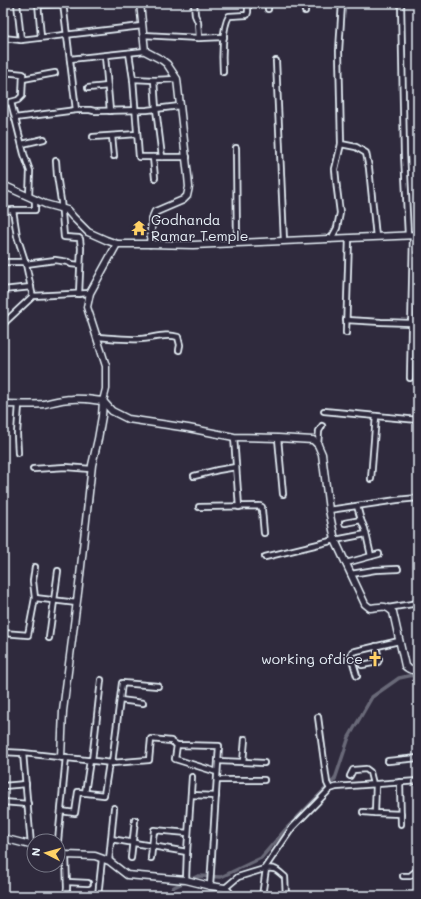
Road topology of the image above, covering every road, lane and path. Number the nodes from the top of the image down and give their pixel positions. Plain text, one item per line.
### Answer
1 (17, 3) edge
2 (103, 3) edge
3 (140, 3) edge
4 (194, 3) edge
5 (248, 3) edge
6 (268, 3) edge
7 (305, 3) edge
8 (342, 3) edge
9 (401, 3) edge
10 (38, 4) edge
11 (63, 4) edge
12 (268, 9) dead end
13 (305, 11) dead end
14 (142, 26) junction
15 (67, 34) junction
16 (143, 35) junction
17 (41, 37) junction
18 (224, 37) junction
19 (3, 38) edge
20 (199, 38) junction
21 (20, 40) junction
22 (145, 51) junction
23 (129, 53) junction
24 (105, 56) junction
25 (70, 59) junction
26 (276, 61) dead end
27 (3, 72) edge
28 (223, 72) dead end
29 (55, 73) dead end
30 (23, 79) junction
31 (133, 79) junction
32 (177, 79) junction
33 (154, 80) junction
34 (108, 86) junction
35 (88, 88) dead end
36 (10, 102) junction
37 (3, 103) edge
38 (180, 106) junction
39 (156, 109) junction
40 (76, 110) junction
41 (135, 110) junction
42 (110, 111) junction
43 (15, 118) junction
44 (137, 134) junction
45 (112, 136) junction
46 (92, 137) dead end
47 (44, 139) dead end
48 (22, 144) junction
49 (341, 144) junction
50 (236, 148) dead end
51 (114, 156) dead end
52 (153, 157) junction
53 (162, 157) junction
54 (187, 157) junction
55 (56, 161) dead end
56 (154, 178) dead end
57 (3, 185) edge
58 (32, 198) junction
59 (62, 208) junction
60 (13, 210) junction
61 (3, 211) edge
62 (413, 235) edge
63 (376, 237) junction
64 (349, 238) junction
65 (331, 239) junction
66 (284, 241) junction
67 (237, 243) junction
68 (117, 244) junction
69 (150, 244) junction
70 (3, 262) edge
71 (26, 263) junction
72 (80, 266) junction
73 (30, 287) junction
74 (3, 290) edge
75 (90, 293) junction
76 (78, 294) junction
77 (33, 296) junction
78 (346, 320) junction
79 (411, 323) junction
80 (3, 324) edge
81 (346, 333) dead end
82 (97, 337) junction
83 (179, 350) dead end
84 (410, 378) dead end
85 (103, 401) junction
86 (3, 404) edge
87 (19, 404) junction
88 (324, 411) dead end
89 (376, 416) junction
90 (418, 420) edge
91 (322, 426) dead end
92 (234, 436) junction
93 (278, 438) junction
94 (318, 445) junction
95 (18, 453) dead end
96 (236, 467) junction
97 (33, 469) dead end
98 (91, 469) junction
99 (194, 476) dead end
100 (371, 479) dead end
101 (283, 494) dead end
102 (418, 498) edge
103 (357, 506) junction
104 (199, 507) dead end
105 (239, 507) junction
106 (329, 510) junction
107 (361, 520) junction
108 (345, 523) dead end
109 (264, 533) dead end
110 (366, 534) junction
111 (335, 540) junction
112 (379, 554) dead end
113 (371, 556) junction
114 (265, 557) dead end
115 (346, 563) junction
116 (35, 567) dead end
117 (398, 569) dead end
118 (58, 572) dead end
119 (351, 574) junction
120 (34, 598) junction
121 (54, 600) junction
122 (77, 602) junction
123 (418, 603) edge
124 (388, 608) junction
125 (3, 633) edge
126 (49, 638) dead end
127 (399, 641) junction
128 (376, 646) junction
129 (362, 665) dead end
130 (418, 669) edge
131 (357, 676) dead end
132 (101, 680) dead end
133 (158, 686) dead end
134 (120, 700) junction
135 (143, 703) dead end
136 (318, 717) dead end
137 (245, 739) dead end
138 (177, 745) junction
139 (3, 752) edge
140 (24, 753) junction
141 (63, 757) junction
142 (418, 758) edge
143 (91, 760) junction
144 (218, 761) junction
145 (388, 761) dead end
146 (243, 762) junction
147 (111, 763) junction
148 (264, 763) dead end
149 (217, 772) junction
150 (350, 776) dead end
151 (192, 777) dead end
152 (217, 780) junction
153 (264, 780) dead end
154 (418, 781) edge
155 (400, 782) junction
156 (26, 784) junction
157 (374, 784) junction
158 (3, 786) edge
159 (330, 788) junction
160 (85, 793) junction
161 (191, 794) junction
162 (216, 796) junction
163 (3, 802) edge
164 (28, 804) junction
165 (114, 808) dead end
166 (61, 811) junction
167 (363, 812) dead end
168 (375, 813) junction
169 (401, 814) junction
170 (135, 820) dead end
171 (401, 824) dead end
172 (31, 833) edge
173 (59, 833) edge
174 (188, 833) junction
175 (3, 838) edge
176 (111, 839) junction
177 (133, 843) junction
178 (26, 844) edge
179 (152, 846) junction
180 (187, 852) junction
181 (66, 855) joint
182 (131, 858) dead end
183 (151, 858) dead end
184 (102, 859) junction
185 (109, 861) junction
186 (265, 869) junction
187 (418, 870) edge
188 (403, 876) dead end
189 (186, 880) junction
190 (67, 882) junction
191 (88, 883) dead end
192 (210, 885) junction
193 (225, 888) junction
194 (66, 896) edge
195 (98, 896) edge
196 (230, 896) edge
197 (262, 896) edge
198 (286, 896) edge

1 - 21 street
2 - 11 street
3 - 14 street
4 - 20 street
5 - 18 street
6 - 12 street
7 - 13 street
8 - 49 street
9 - 62 street
10 - 11 street
10 - 17 street
11 - 15 street
14 - 15 street
14 - 16 street
15 - 17 street
15 - 25 street
16 - 20 street
16 - 22 street
17 - 21 street
18 - 20 street
18 - 28 street
19 - 21 street
22 - 23 street
22 - 32 street
23 - 24 street
23 - 31 street
24 - 25 street
24 - 34 street
25 - 40 street
26 - 66 street
27 - 30 street
29 - 30 street
30 - 36 street
31 - 33 street
31 - 41 street
32 - 33 street
32 - 38 street
33 - 39 street
34 - 35 street
34 - 42 street
36 - 37 street
36 - 43 street
38 - 39 street
38 - 54 street
39 - 41 street
39 - 53 street
40 - 42 street
40 - 43 street
41 - 42 street
41 - 44 street
43 - 48 street
44 - 45 street
44 - 52 street
45 - 46 street
45 - 51 street
47 - 48 street
48 - 58 street
49 - 63 street
49 - 65 street
50 - 67 street
52 - 53 street
52 - 56 street
53 - 54 street
54 - 69 street
55 - 59 street
57 - 58 street
58 - 59 street
58 - 60 street
59 - 68 street
59 - 72 street
60 - 61 street
60 - 71 street
62 - 63 street
62 - 79 street
63 - 64 street
64 - 65 street
64 - 78 street
65 - 66 street
66 - 67 street
67 - 69 street
68 - 69 street
68 - 75 street
70 - 71 street
71 - 72 street
71 - 73 street
72 - 76 street
73 - 74 street
73 - 77 street
75 - 76 street
75 - 82 street
76 - 77 street
77 - 80 street
78 - 79 street
78 - 81 street
79 - 84 street
82 - 83 street
82 - 85 street
85 - 87 street
85 - 92 street
85 - 98 street
86 - 87 street
87 - 95 street
88 - 89 street
89 - 90 street
89 - 100 street
91 - 94 street
92 - 93 street
92 - 96 street
93 - 94 street
93 - 101 street
94 - 106 street
96 - 99 street
96 - 105 street
97 - 98 street
98 - 122 street
102 - 103 street
103 - 106 street
103 - 107 street
104 - 105 street
105 - 109 street
106 - 111 street
107 - 108 street
107 - 110 street
110 - 111 street
110 - 113 street
111 - 114 street
111 - 115 street
112 - 113 street
113 - 115 street
115 - 119 street
116 - 120 street
117 - 119 street
118 - 121 street
119 - 124 street
120 - 121 street
120 - 125 street
121 - 122 street
121 - 126 street
122 - 141 street
123 - 124 street
124 - 127 street
127 - 128 street
127 - 130 street
128 - 129 street
128 - 131 street
132 - 143 street
133 - 134 street
134 - 135 street
134 - 147 street
136 - 159 street
137 - 146 street
138 - 144 street
138 - 147 street
138 - 149 street
139 - 140 street
140 - 141 street
140 - 156 street
141 - 143 street
141 - 166 street
142 - 145 street
143 - 147 street
143 - 160 street
144 - 146 street
144 - 149 street
146 - 148 street
147 - 160 street
149 - 152 street
150 - 157 street
151 - 161 street
152 - 153 street
152 - 162 street
154 - 155 street
155 - 157 street
155 - 169 street
156 - 158 street
156 - 164 street
157 - 159 street
157 - 168 street
159 - 186 street
160 - 166 street
161 - 162 street
161 - 174 street
162 - 192 street
163 - 164 street
164 - 172 street
165 - 176 street
166 - 173 street
167 - 168 street
168 - 169 street
169 - 171 street
170 - 177 street
174 - 179 street
174 - 180 street
175 - 178 street
176 - 177 street
176 - 185 street
177 - 179 street
177 - 182 street
179 - 180 street
179 - 183 street
180 - 189 street
181 - 184 street
181 - 190 street
184 - 185 street
184 - 195 street
185 - 189 street
186 - 193 street
186 - 197 street
186 - 198 street
187 - 188 street
189 - 192 street
190 - 191 street
190 - 194 street
192 - 193 street
193 - 196 street

